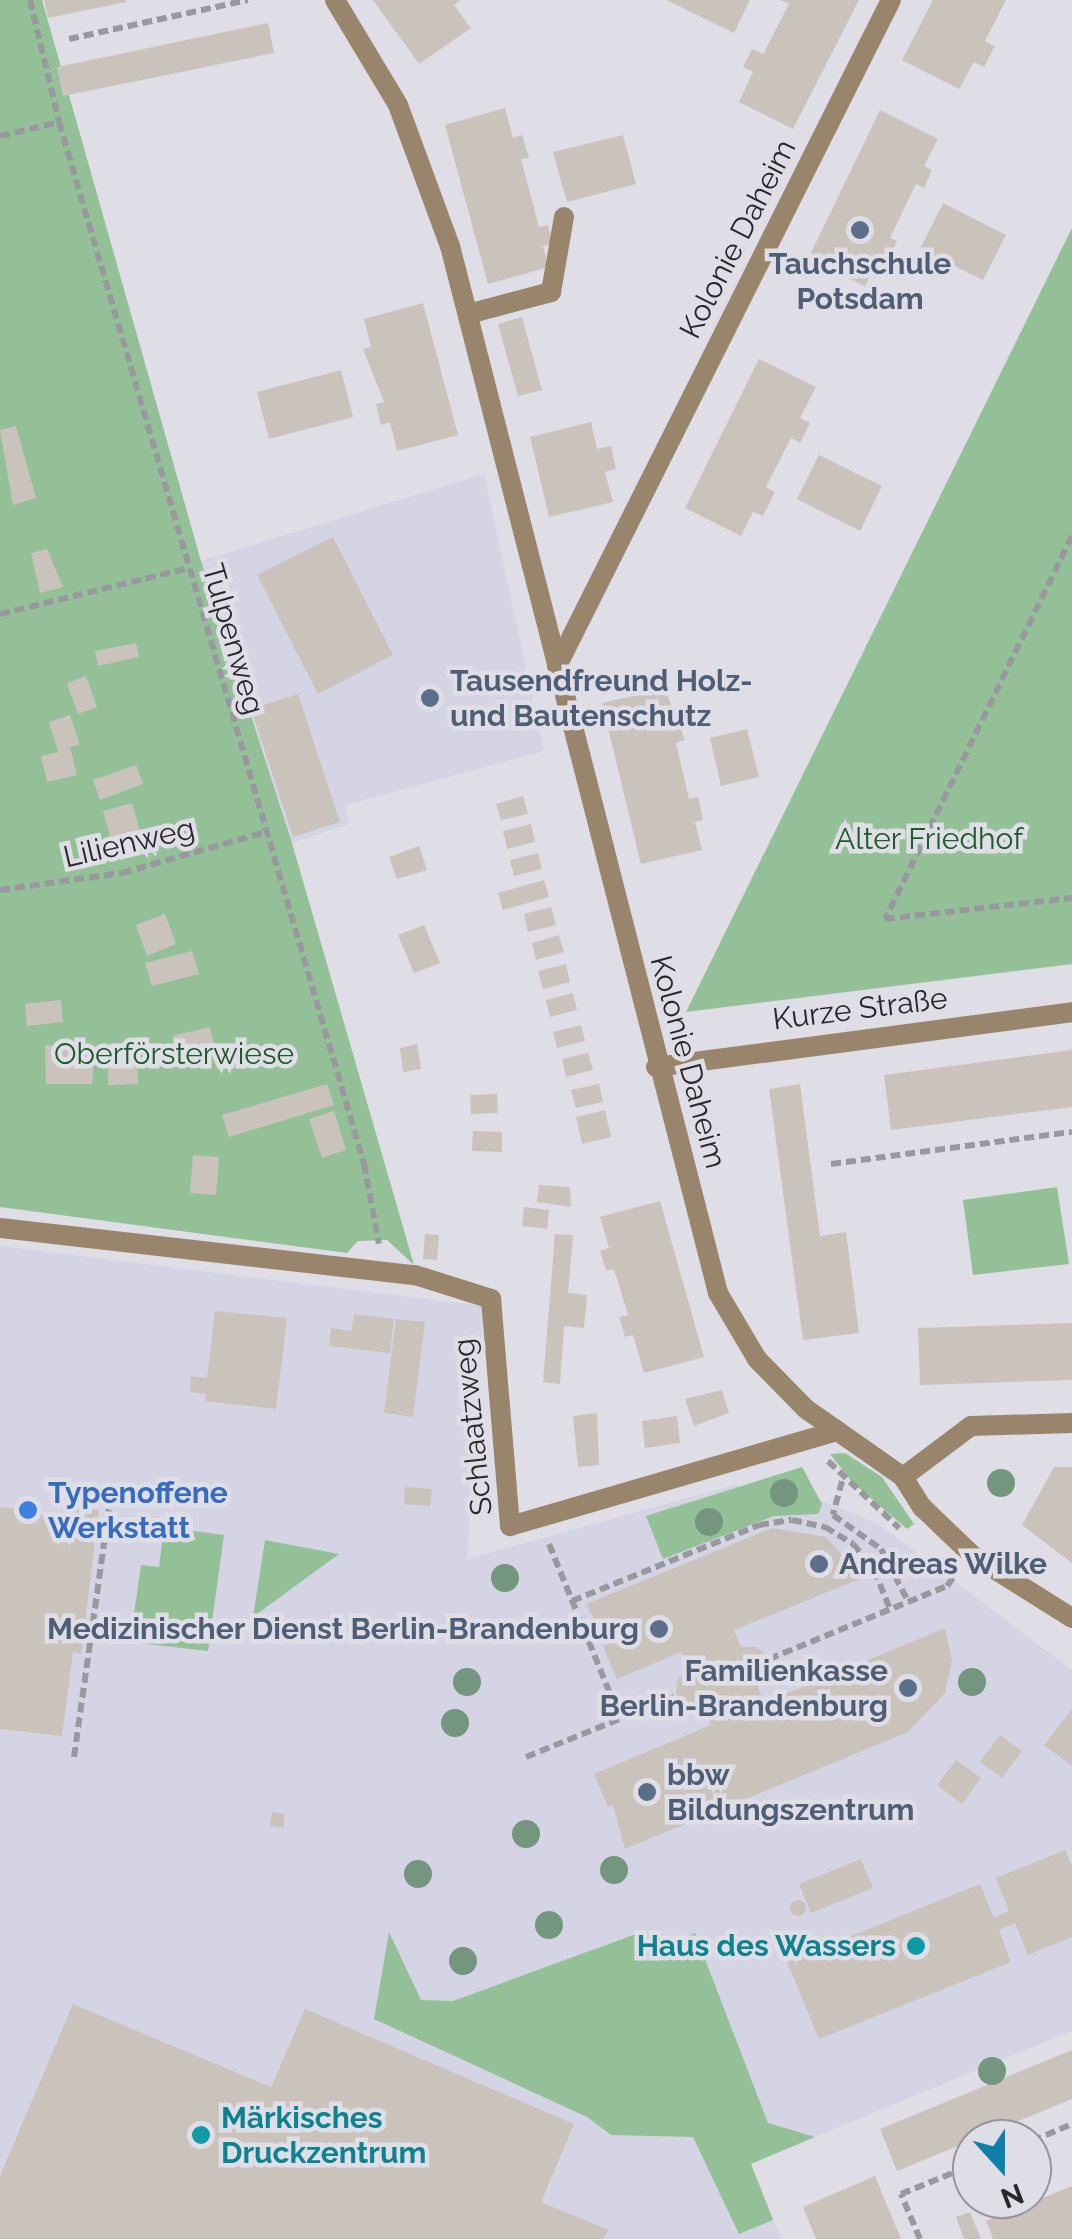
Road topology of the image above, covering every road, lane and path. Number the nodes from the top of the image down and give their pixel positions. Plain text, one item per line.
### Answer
1 (30, 0) edge
2 (248, 0) edge
3 (335, 0) edge
4 (891, 0) edge
5 (70, 39) dead end
6 (59, 122) junction
7 (0, 136) edge
8 (564, 217) dead end
9 (468, 314) junction
10 (1072, 536) edge
11 (189, 568) junction
12 (0, 614) edge
13 (558, 666) junction
14 (266, 832) junction
15 (0, 890) edge
16 (1072, 898) edge
17 (1072, 1012) edge
18 (656, 1067) junction
19 (1072, 1132) edge
20 (831, 1164) dead end
21 (0, 1228) edge
22 (415, 1274) junction
23 (1072, 1423) edge
24 (838, 1431) junction
25 (903, 1478) junction
26 (842, 1481) junction
27 (110, 1500) dead end
28 (913, 1540) dead end
29 (556, 1562) dead end
30 (941, 1563) dead end
31 (956, 1575) dead end
32 (947, 1586) dead end
33 (572, 1601) junction
34 (908, 1602) junction
35 (890, 1609) junction
36 (1072, 1618) edge
37 (769, 1659) dead end
38 (676, 1696) dead end
39 (620, 1718) junction
40 (74, 1757) dead end
41 (526, 1757) dead end
42 (952, 2174) edge
43 (920, 2239) edge

1 - 6 path, Tulpenweg
2 - 5 path
3 - 9 street, Kolonie Daheim
4 - 13 street, Kolonie Daheim
6 - 7 path
6 - 11 path, Tulpenweg
8 - 9 street
9 - 13 street, Kolonie Daheim
10 - 16 path
11 - 12 path
11 - 14 path, Tulpenweg
13 - 18 street, Kolonie Daheim
14 - 15 path, Lilienweg
14 - 22 path, Tulpenweg
17 - 18 street, Kurze Straße
18 - 24 street, Kolonie Daheim
19 - 20 path
21 - 22 street, Schlaatzweg
22 - 24 street, Schlaatzweg
23 - 25 street
24 - 25 street
24 - 26 path
25 - 36 street
26 - 28 path
26 - 34 path
27 - 40 path
29 - 33 path
30 - 31 path
32 - 34 path
33 - 35 path
33 - 39 path
34 - 35 path
35 - 37 path
38 - 39 path
39 - 41 path
42 - 43 path

